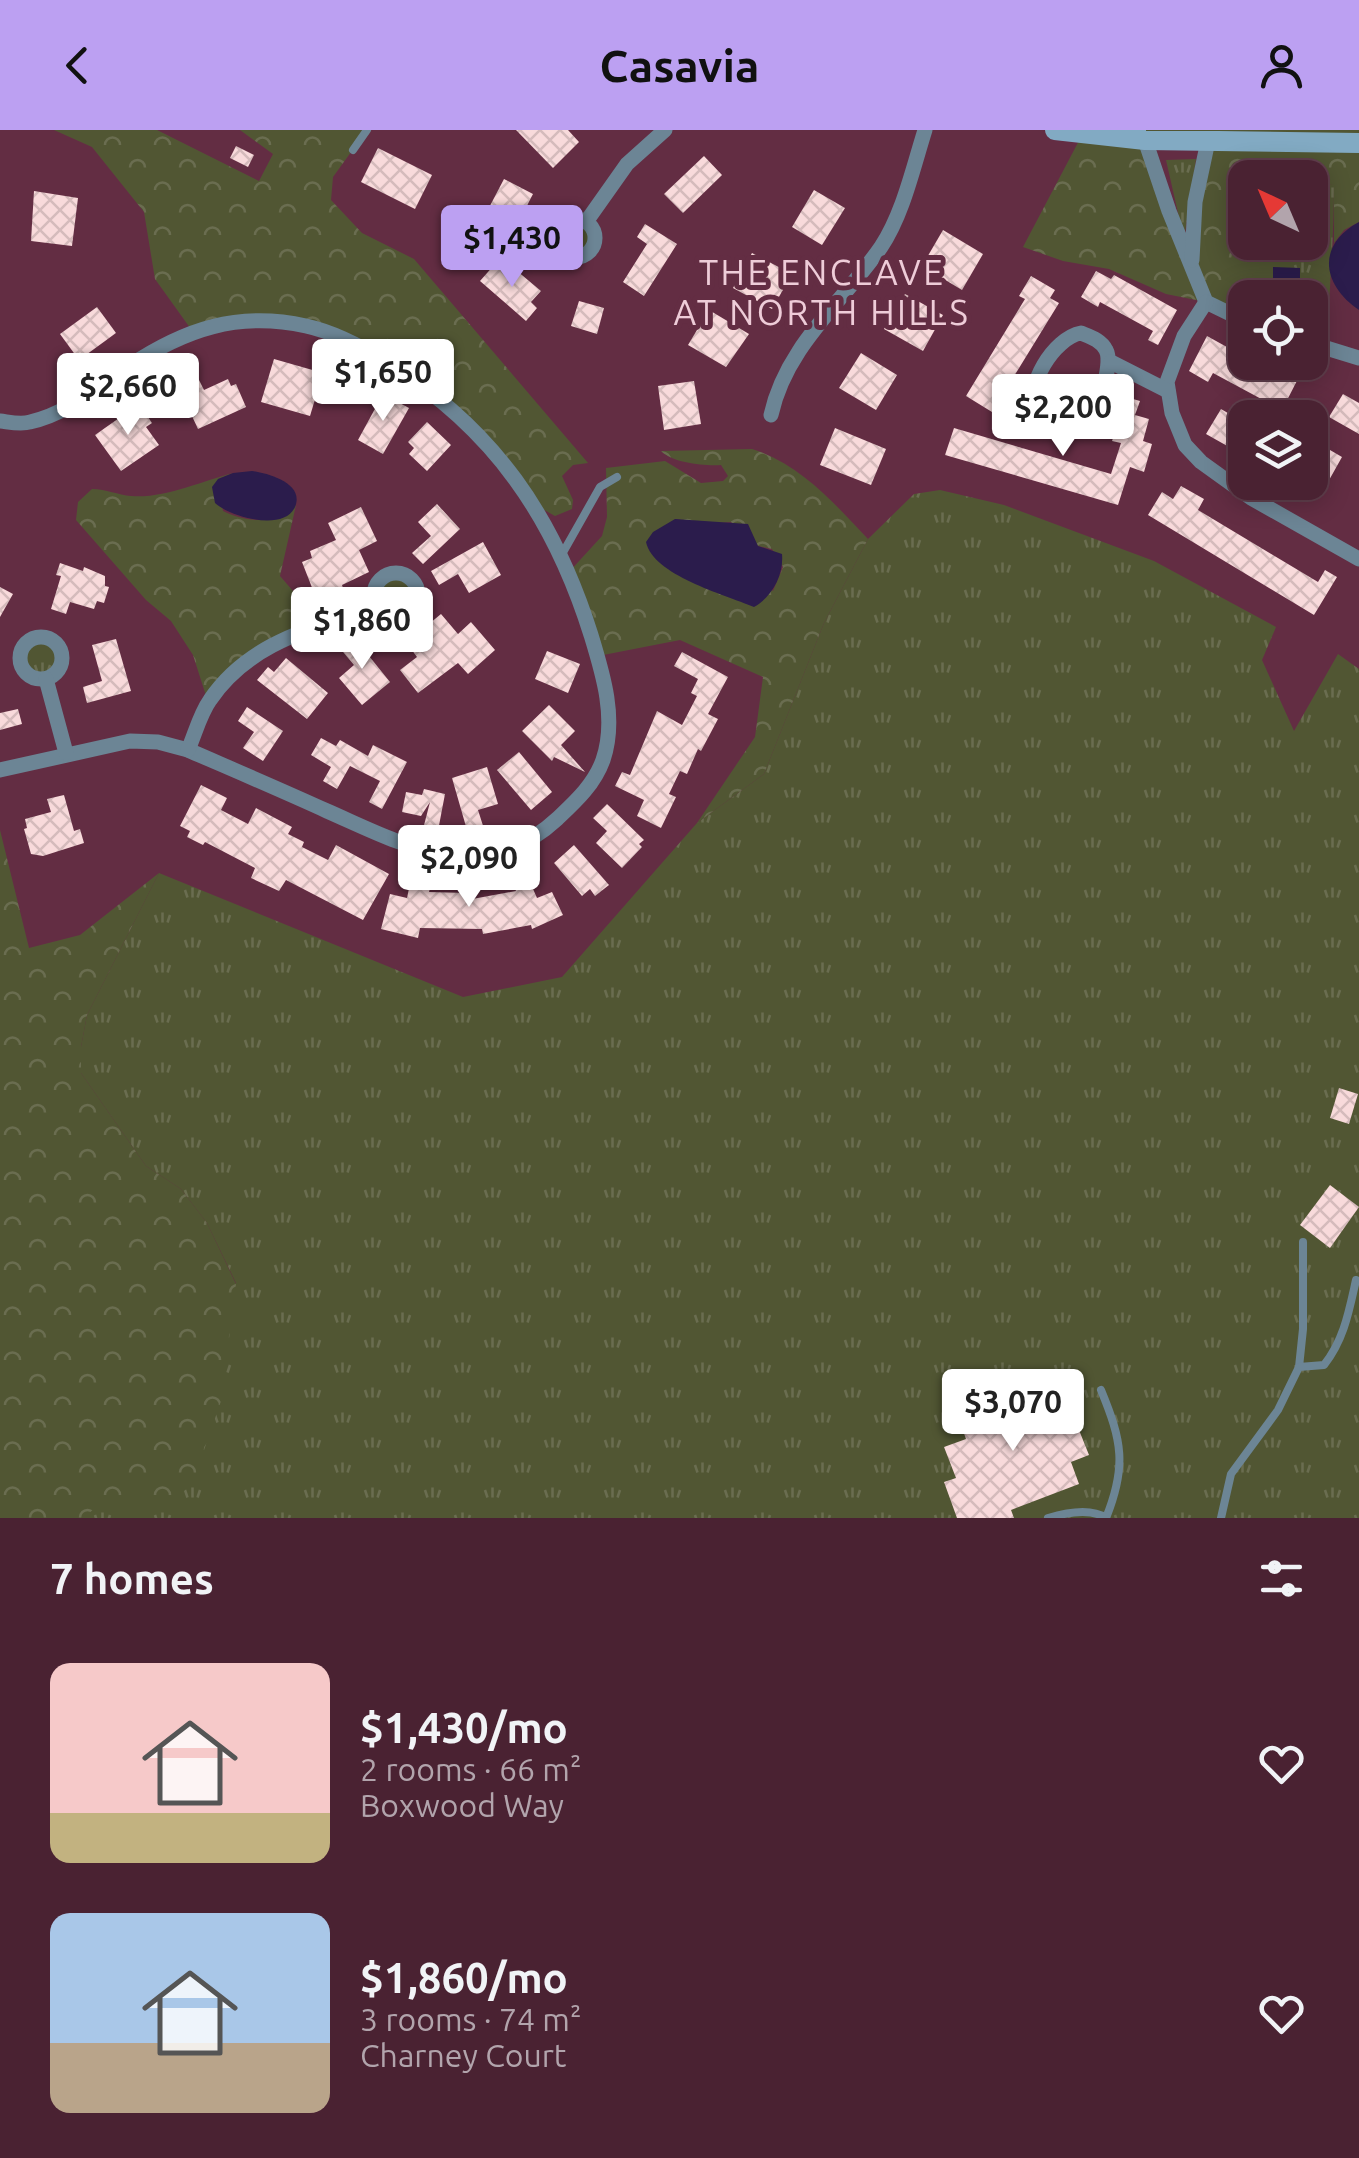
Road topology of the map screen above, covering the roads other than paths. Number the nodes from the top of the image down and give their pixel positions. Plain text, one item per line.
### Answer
1 (367, 130) edge
2 (665, 130) edge
3 (925, 130) edge
4 (1054, 130) edge
5 (1145, 140) junction
6 (1208, 141) junction
7 (1359, 143) edge
8 (353, 150) dead end
9 (586, 222) dead end
10 (1192, 264) junction
11 (1206, 302) junction
12 (1228, 313) edge
13 (1328, 348) edge
14 (1359, 358) edge
15 (1110, 362) junction
16 (1168, 392) junction
17 (771, 415) dead end
18 (0, 421) edge
19 (618, 477) dead end
20 (561, 556) junction
21 (1359, 559) edge
22 (378, 606) dead end
23 (46, 679) dead end
24 (188, 750) junction
25 (66, 752) junction
26 (0, 770) edge
27 (1303, 1242) dead end
28 (1356, 1280) dead end
29 (1299, 1367) junction
30 (1100, 1390) dead end
31 (1048, 1518) edge
32 (1106, 1518) edge
33 (1221, 1518) edge

1 - 8 lane
2 - 9 street
3 - 17 street
4 - 5 main road
5 - 6 main road
5 - 10 street
6 - 7 main road
6 - 10 street
10 - 11 street
11 - 12 street
11 - 16 street
13 - 14 street
15 - 15 street
15 - 16 street
16 - 21 street
18 - 20 street
19 - 20 lane
20 - 24 street
22 - 24 street
23 - 25 street
24 - 25 street
25 - 26 street
27 - 29 lane
28 - 29 lane
29 - 33 lane
30 - 32 lane
31 - 32 lane

